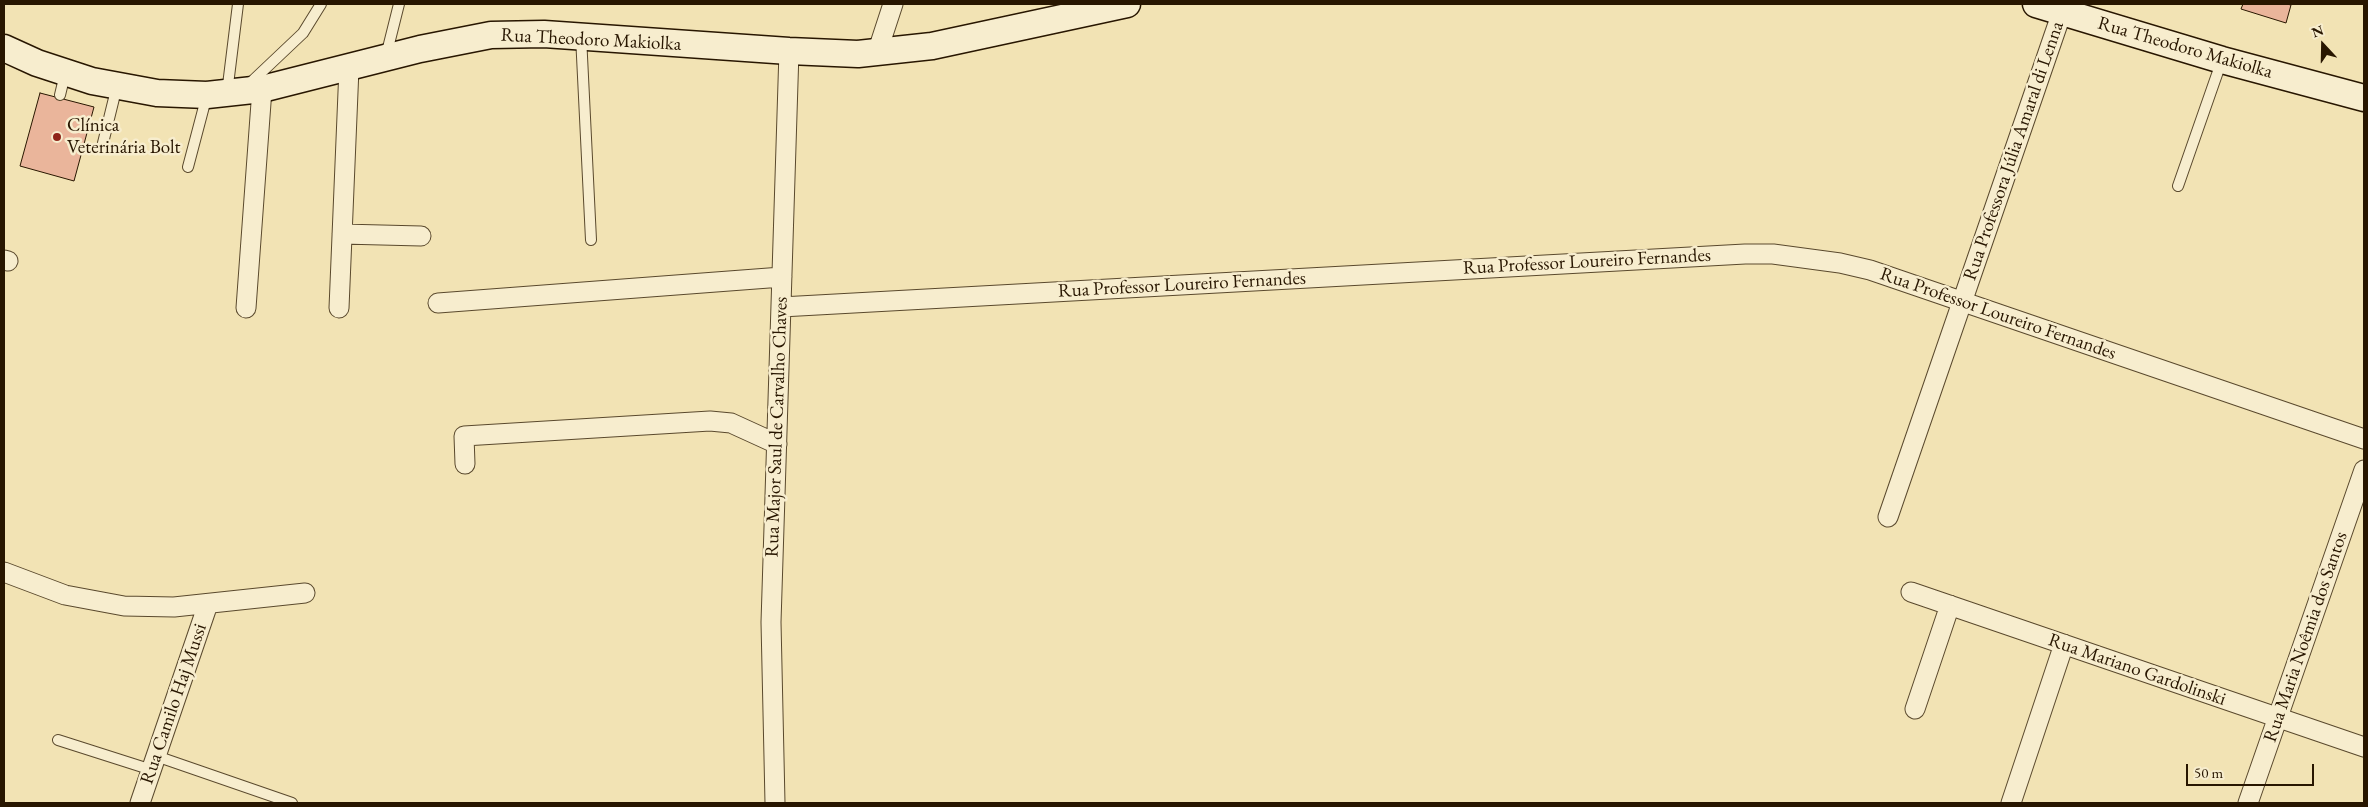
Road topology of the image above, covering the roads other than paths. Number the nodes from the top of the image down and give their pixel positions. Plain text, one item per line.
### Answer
1 (238, 4) edge
2 (321, 4) edge
3 (399, 4) edge
4 (893, 4) edge
5 (1127, 4) edge
6 (2036, 4) edge
7 (2062, 12) junction
8 (581, 36) junction
9 (4, 48) edge
10 (789, 51) junction
11 (877, 53) junction
12 (386, 58) junction
13 (2222, 60) junction
14 (349, 68) junction
15 (118, 86) junction
16 (234, 93) junction
17 (2364, 98) edge
18 (102, 147) dead end
19 (188, 167) dead end
20 (2178, 186) dead end
21 (342, 234) junction
22 (421, 236) dead end
23 (591, 240) dead end
24 (782, 277) junction
25 (1962, 302) junction
26 (438, 303) dead end
27 (781, 307) junction
28 (246, 308) dead end
29 (339, 308) dead end
30 (2364, 439) edge
31 (776, 444) junction
32 (465, 464) dead end
33 (2364, 470) edge
34 (1888, 517) dead end
35 (5, 577) edge
36 (1910, 592) dead end
37 (305, 593) dead end
38 (208, 604) junction
39 (1950, 605) junction
40 (2064, 644) junction
41 (1914, 709) dead end
42 (2278, 718) junction
43 (58, 740) dead end
44 (2364, 747) edge
45 (154, 763) junction
46 (140, 803) edge
47 (292, 803) edge
48 (775, 803) edge
49 (2012, 803) edge
50 (2248, 803) edge

1 - 16 lane
2 - 16 lane
3 - 12 lane
4 - 11 street
5 - 11 main road, Rua Theodoro Makiolka
6 - 7 main road, Rua Theodoro Makiolka
7 - 13 main road, Rua Theodoro Makiolka
7 - 25 street, Rua Professora Júlia Amaral di Lenna
8 - 10 main road, Rua Theodoro Makiolka
8 - 12 main road, Rua Theodoro Makiolka
8 - 23 lane
9 - 15 main road, Rua Theodoro Makiolka
10 - 11 main road, Rua Theodoro Makiolka
10 - 24 street, Rua Major Saul de Carvalho Chaves
12 - 14 main road, Rua Theodoro Makiolka
13 - 17 main road, Rua Theodoro Makiolka
13 - 20 lane
14 - 16 main road, Rua Theodoro Makiolka
14 - 21 street
15 - 16 main road, Rua Theodoro Makiolka
15 - 18 lane
16 - 19 lane
16 - 28 street
21 - 22 street
21 - 29 street
24 - 26 street
24 - 27 street, Rua Major Saul de Carvalho Chaves
25 - 27 street, Rua Professor Loureiro Fernandes
25 - 30 street, Rua Professor Loureiro Fernandes
25 - 34 street, Rua Professora Júlia Amaral di Lenna
27 - 31 street, Rua Major Saul de Carvalho Chaves
31 - 32 street
31 - 48 street, Rua Major Saul de Carvalho Chaves
33 - 42 street, Rua Maria Noêmia dos Santos
35 - 38 street
36 - 39 street, Rua Mariano Gardolinski
37 - 38 street
38 - 45 street, Rua Camilo Haj Mussi
39 - 40 street, Rua Mariano Gardolinski
39 - 41 street
40 - 42 street, Rua Mariano Gardolinski
40 - 49 street
42 - 44 street, Rua Mariano Gardolinski
42 - 50 street, Rua Maria Noêmia dos Santos
43 - 45 lane
45 - 46 street, Rua Camilo Haj Mussi
45 - 47 lane

